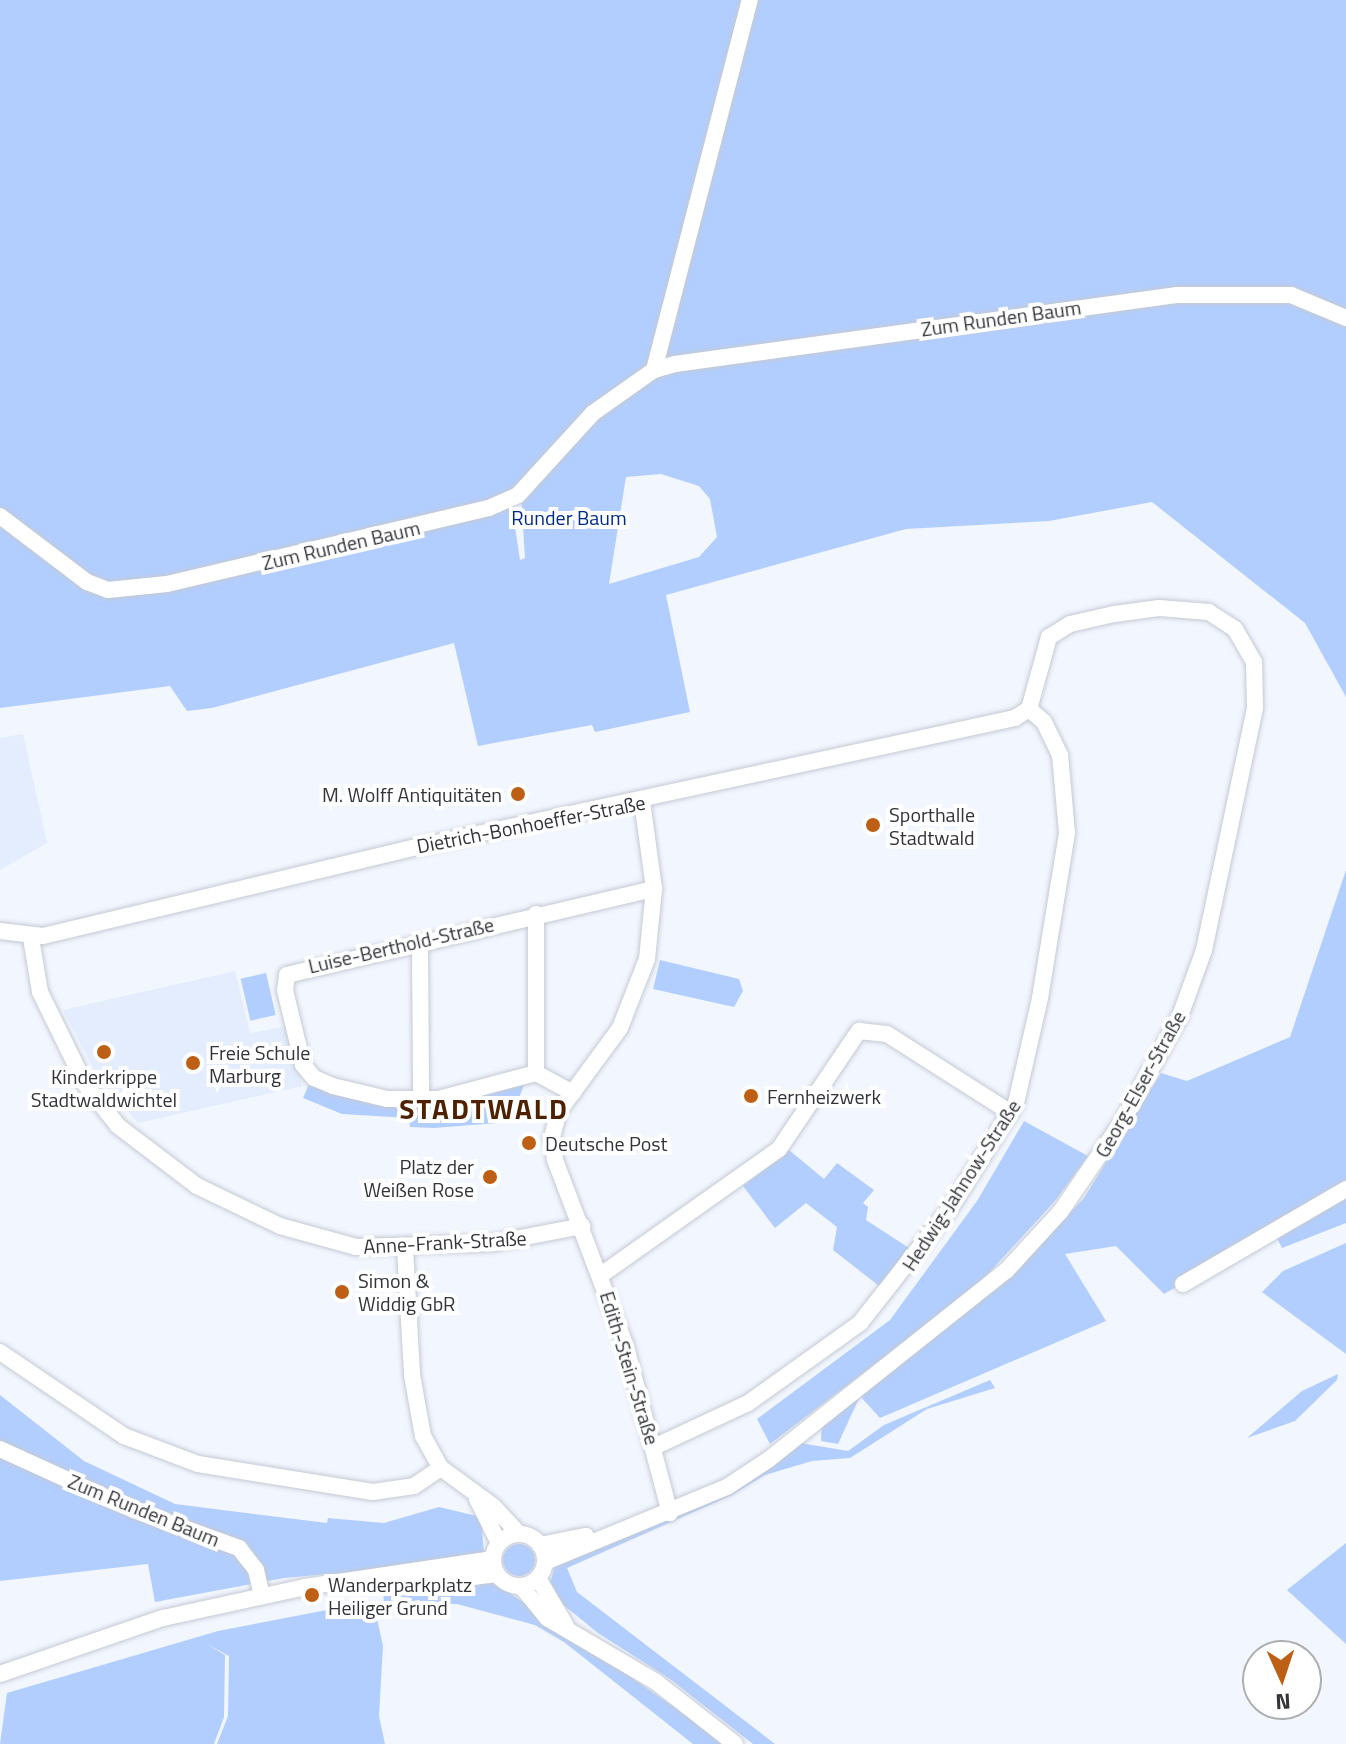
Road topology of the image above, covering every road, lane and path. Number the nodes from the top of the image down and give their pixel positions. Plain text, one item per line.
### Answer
1 (750, 0) edge
2 (1346, 318) edge
3 (654, 370) junction
4 (0, 516) edge
5 (1029, 709) junction
6 (642, 801) junction
7 (654, 889) junction
8 (536, 914) junction
9 (0, 931) edge
10 (31, 938) junction
11 (420, 942) junction
12 (536, 1073) junction
13 (573, 1093) junction
14 (421, 1100) junction
15 (1011, 1113) junction
16 (1346, 1189) edge
17 (582, 1226) junction
18 (405, 1248) junction
19 (601, 1275) junction
20 (1183, 1284) dead end
21 (0, 1352) edge
22 (654, 1447) junction
23 (0, 1449) edge
24 (441, 1468) junction
25 (476, 1497) junction
26 (670, 1513) junction
27 (615, 1531) junction
28 (519, 1534) junction
29 (499, 1543) junction
30 (540, 1545) junction
31 (495, 1567) junction
32 (542, 1570) junction
33 (521, 1586) junction
34 (262, 1596) junction
35 (567, 1628) junction
36 (0, 1674) edge
37 (735, 1744) edge

1 - 3 street
2 - 3 street, Zum Runden Baum
3 - 4 street, Zum Runden Baum
5 - 6 street, Dietrich-Bonhoeffer-Straße
5 - 15 street, Hedwig-Jahnow-Straße
5 - 26 street, Georg-Elser-Straße
6 - 7 street, Edith-Stein-Straße
6 - 10 street, Dietrich-Bonhoeffer-Straße
7 - 8 street, Luise-Berthold-Straße
7 - 13 street, Edith-Stein-Straße
8 - 11 street, Luise-Berthold-Straße
8 - 12 street
9 - 10 street
10 - 18 street, Anne-Frank-Straße
11 - 14 street
11 - 14 street, Luise-Berthold-Straße
12 - 13 street
12 - 14 street, Luise-Berthold-Straße
13 - 17 street, Edith-Stein-Straße
15 - 19 street
15 - 22 street, Hedwig-Jahnow-Straße
16 - 20 street
17 - 18 street, Anne-Frank-Straße
17 - 19 street, Edith-Stein-Straße
18 - 24 street
19 - 22 street, Edith-Stein-Straße
21 - 24 street
22 - 26 street, Edith-Stein-Straße
23 - 34 street, Zum Runden Baum
24 - 25 street
25 - 28 street
25 - 29 street
26 - 27 street, Georg-Elser-Straße
27 - 30 street, Georg-Elser-Straße
27 - 32 street, Georg-Elser-Straße
28 - 29 street
28 - 30 street
29 - 31 street
30 - 32 street
31 - 33 street
31 - 34 street
32 - 33 street
32 - 35 street
33 - 35 street
34 - 36 street
35 - 37 street

